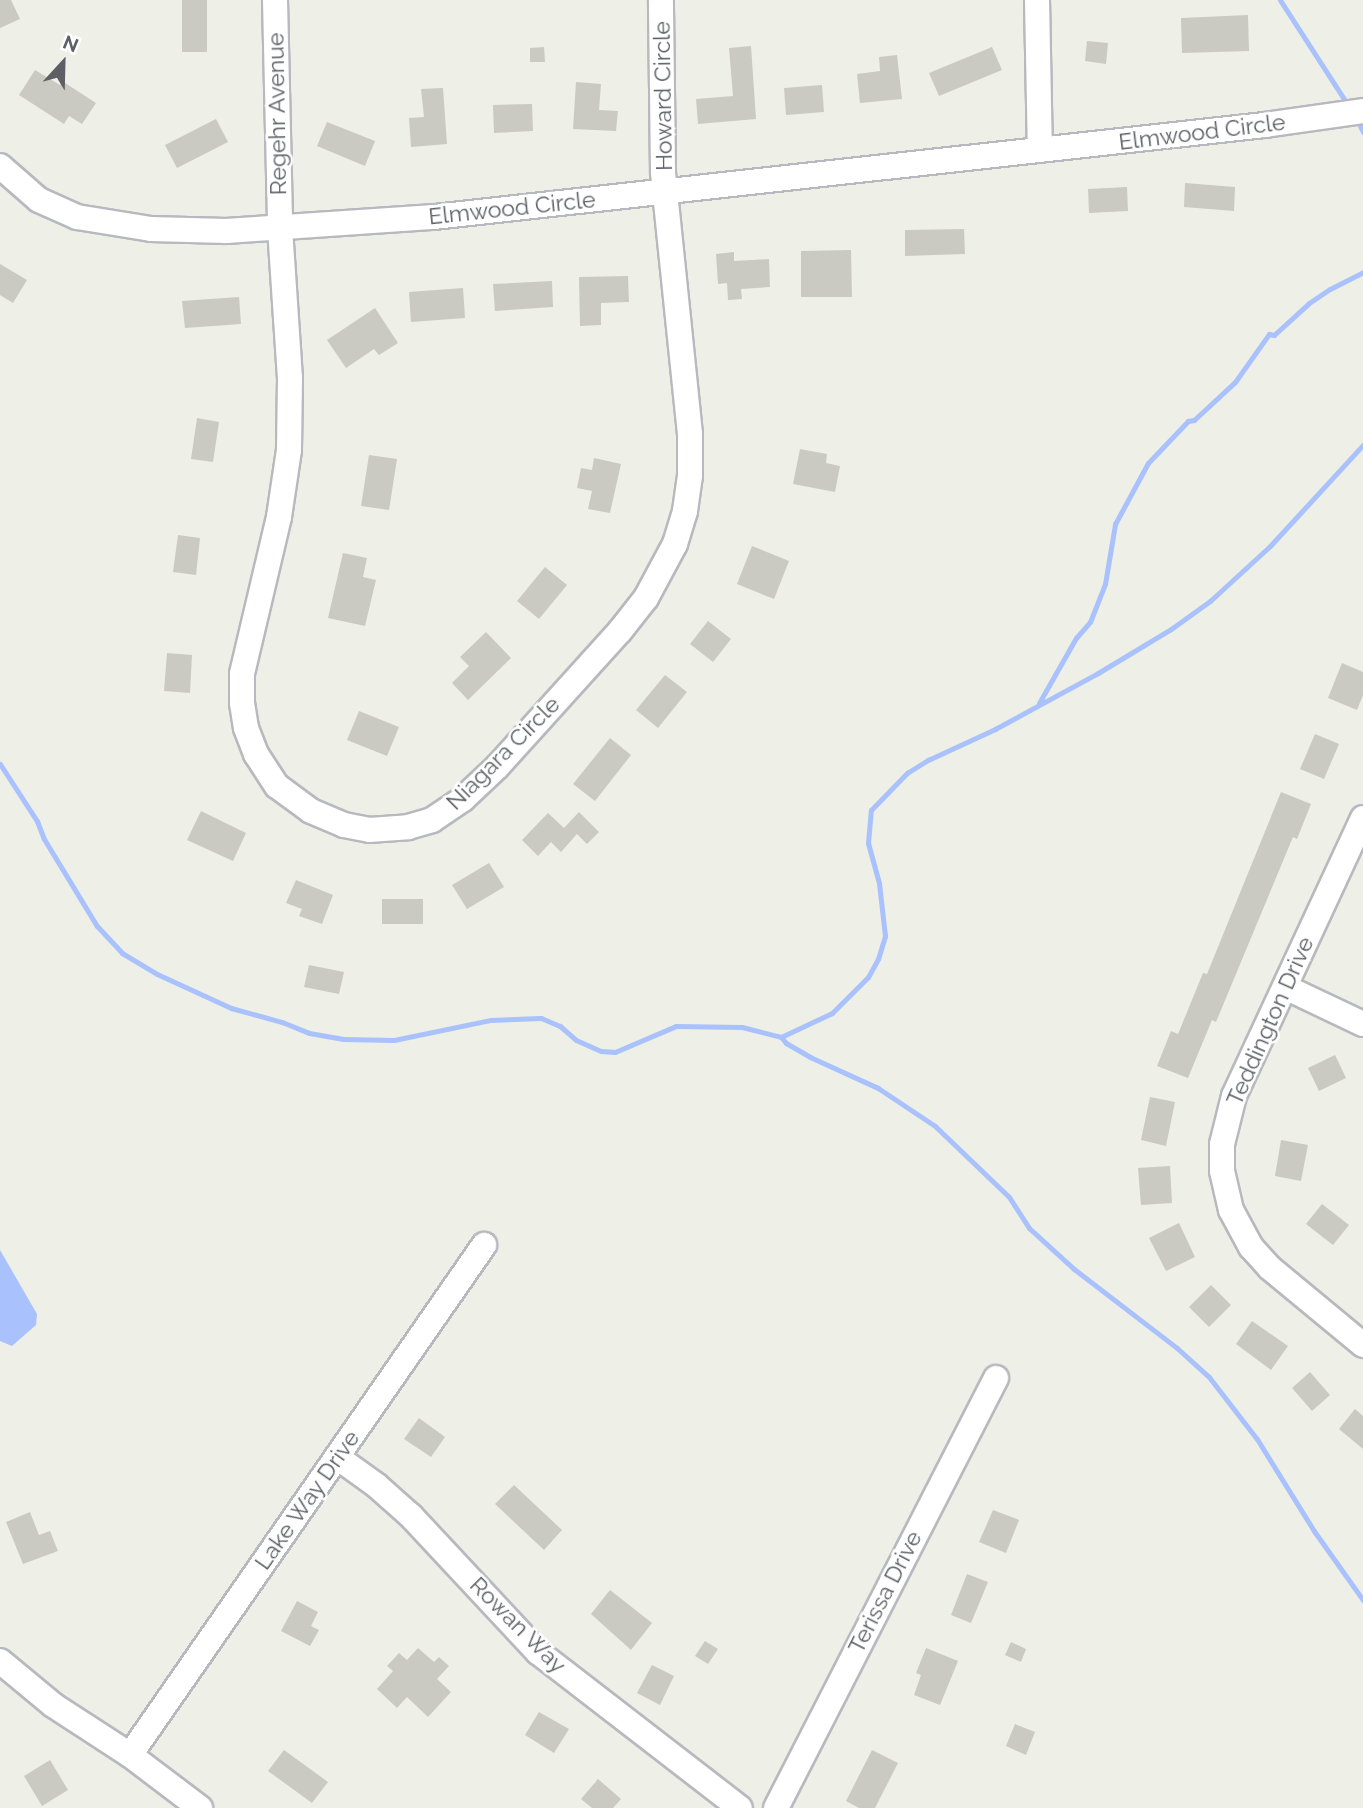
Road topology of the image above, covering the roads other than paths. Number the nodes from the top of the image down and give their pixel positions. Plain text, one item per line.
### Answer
1 (275, 0) edge
2 (661, 0) edge
3 (1037, 0) edge
4 (1363, 111) edge
5 (1040, 150) junction
6 (0, 166) edge
7 (664, 192) junction
8 (279, 228) junction
9 (1363, 818) edge
10 (1285, 987) junction
11 (1363, 1024) edge
12 (484, 1245) dead end
13 (1363, 1345) edge
14 (996, 1378) dead end
15 (337, 1457) junction
16 (0, 1661) edge
17 (130, 1755) junction
18 (200, 1808) edge
19 (740, 1808) edge
20 (776, 1808) edge

1 - 8 street, Regehr Avenue
2 - 7 street, Howard Circle
3 - 5 street
4 - 5 street, Elmwood Circle
5 - 7 street, Elmwood Circle
6 - 8 street, Elmwood Circle
7 - 8 street, Elmwood Circle
7 - 8 street, Niagara Circle
9 - 10 street, Teddington Drive
10 - 11 street
10 - 13 street, Teddington Drive
12 - 15 street, Lake Way Drive
14 - 20 street, Terissa Drive
15 - 17 street, Lake Way Drive
15 - 19 street, Rowan Way
16 - 17 street
17 - 18 street

